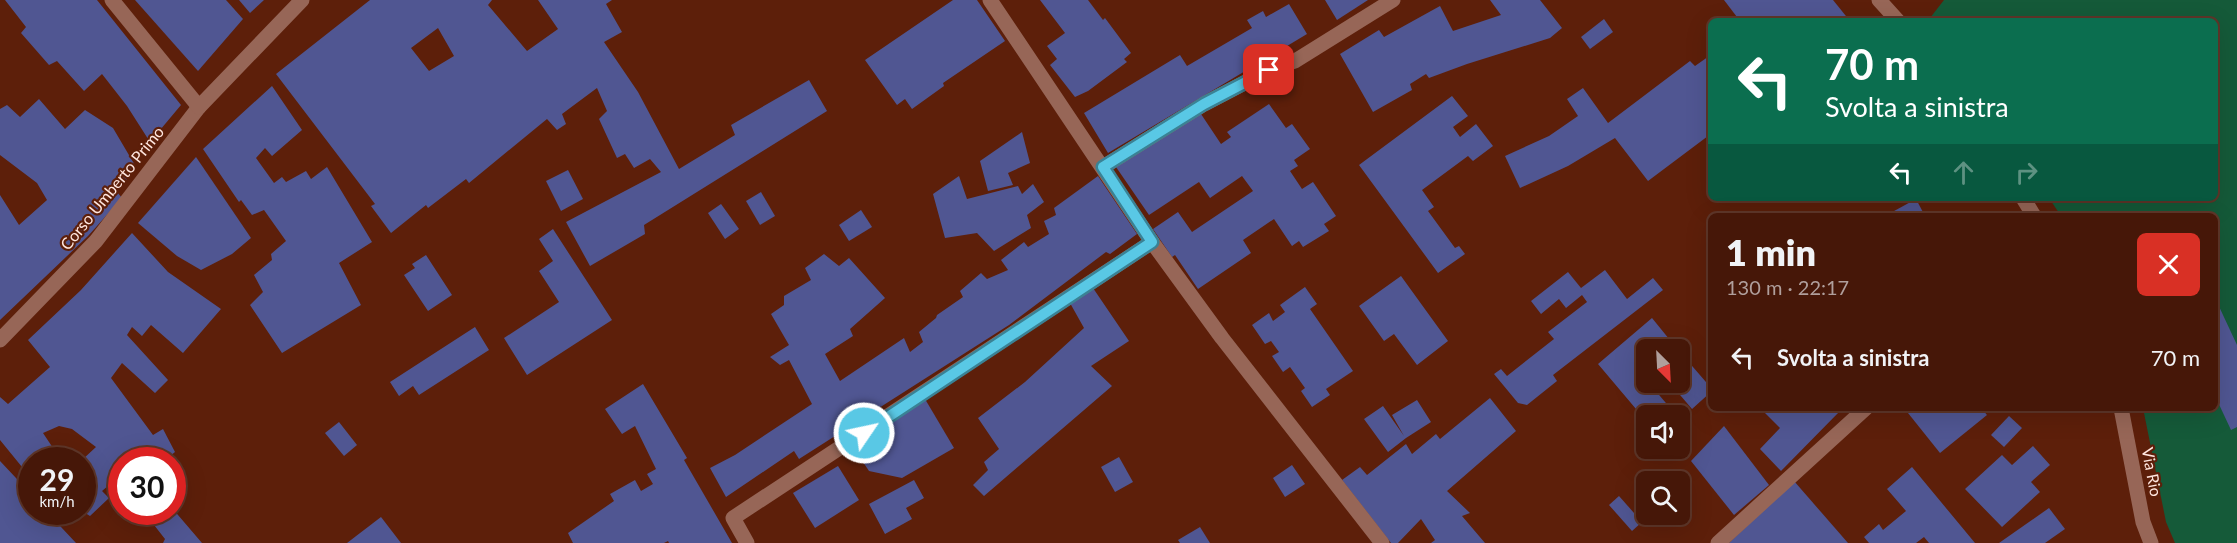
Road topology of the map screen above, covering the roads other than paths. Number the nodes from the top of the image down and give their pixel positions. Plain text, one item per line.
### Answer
1 (112, 0) edge
2 (303, 0) edge
3 (990, 0) edge
4 (1393, 0) edge
5 (1879, 0) edge
6 (1895, 18) edge
7 (199, 107) junction
8 (1103, 167) junction
9 (1152, 242) junction
10 (0, 340) edge
11 (1863, 411) edge
12 (2122, 411) edge
13 (747, 543) edge
14 (1382, 543) edge
15 (1718, 543) edge
16 (2151, 543) edge

1 - 7 street
2 - 7 street, Corso Umberto Primo
3 - 8 street
4 - 8 street
5 - 6 street
7 - 10 street, Corso Umberto Primo
8 - 9 street
9 - 13 street
9 - 14 street
11 - 15 street
12 - 16 street, Via Rio

